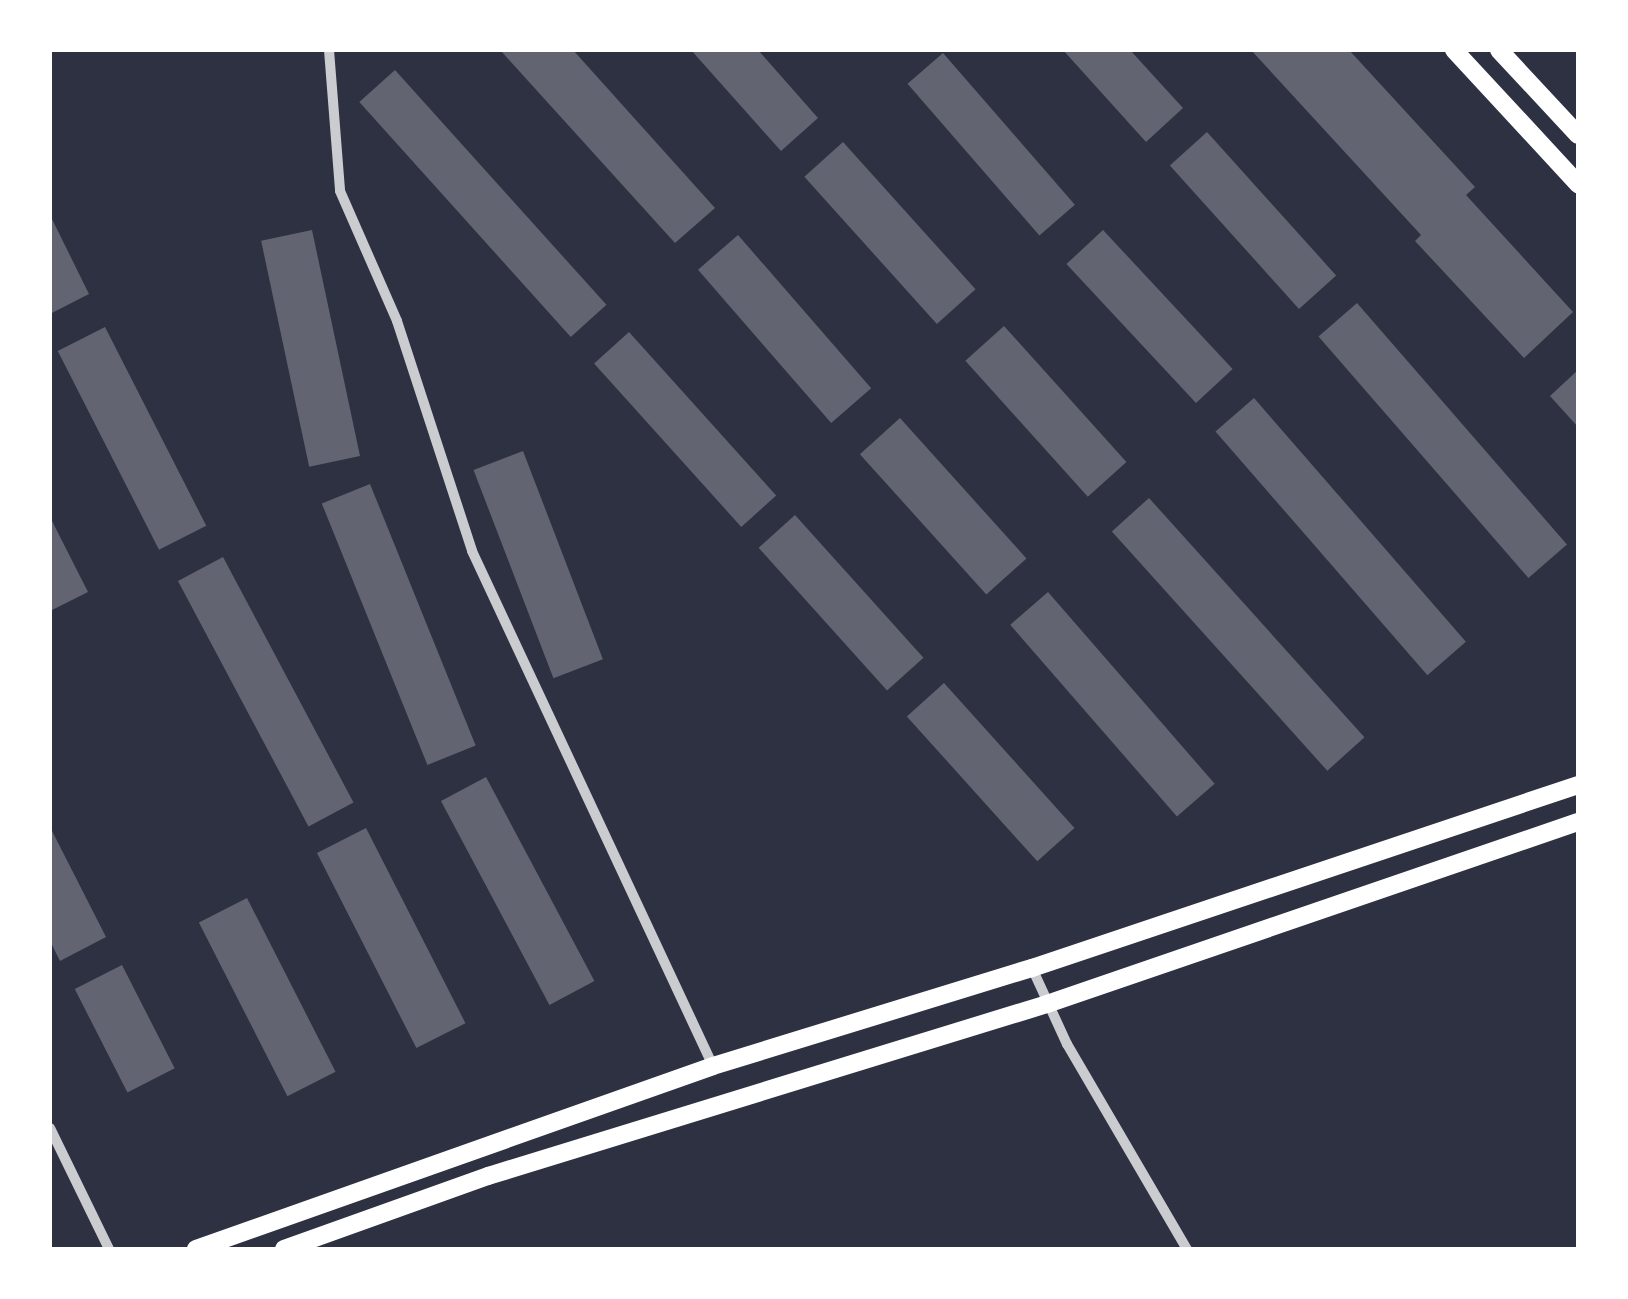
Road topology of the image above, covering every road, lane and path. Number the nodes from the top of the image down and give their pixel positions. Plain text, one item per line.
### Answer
1 (329, 50) edge
2 (1454, 50) edge
3 (1499, 50) edge
4 (1578, 135) edge
5 (1578, 184) edge
6 (1578, 785) edge
7 (1578, 822) edge
8 (1032, 968) junction
9 (1048, 1004) junction
10 (713, 1066) junction
11 (50, 1128) edge
12 (110, 1249) edge
13 (196, 1249) edge
14 (284, 1249) edge
15 (1187, 1249) edge

1 - 10 street
2 - 5 main road
3 - 4 main road
6 - 8 main road
7 - 9 main road
8 - 9 street
8 - 10 main road
9 - 14 main road
9 - 15 street
10 - 13 main road
11 - 12 street

